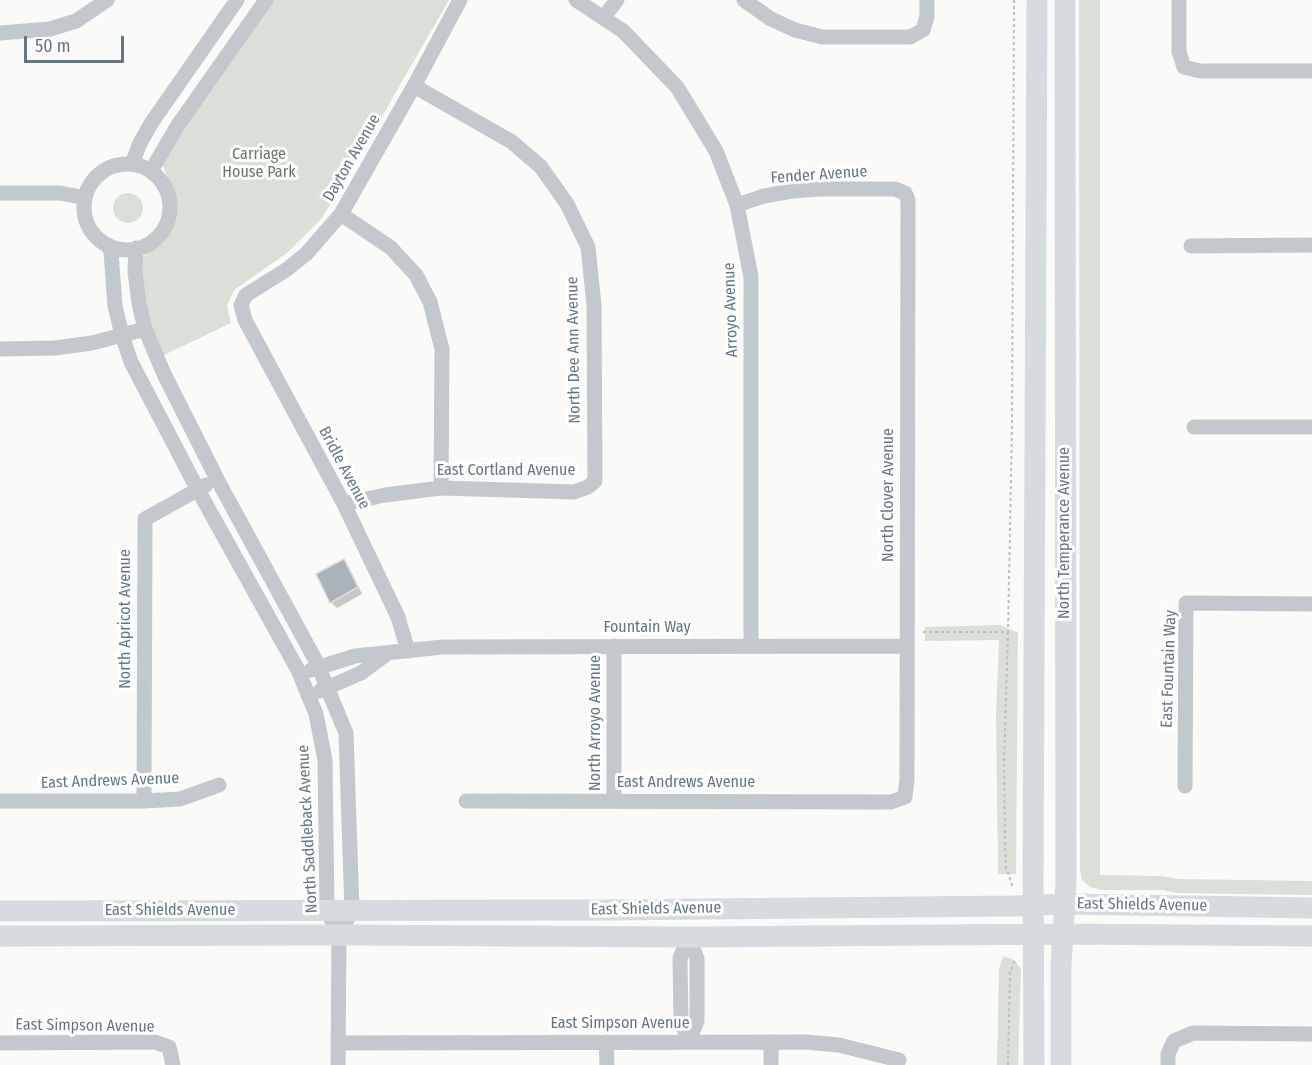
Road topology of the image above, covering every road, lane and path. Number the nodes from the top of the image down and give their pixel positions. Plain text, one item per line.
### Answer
1 (107, 0) edge
2 (237, 0) edge
3 (266, 0) edge
4 (460, 0) edge
5 (576, 0) edge
6 (617, 0) edge
7 (744, 0) edge
8 (927, 0) edge
9 (1014, 0) edge
10 (1037, 0) edge
11 (1065, 0) edge
12 (1179, 0) edge
13 (604, 17) junction
14 (0, 33) edge
15 (1312, 71) edge
16 (414, 86) junction
17 (132, 164) junction
18 (151, 171) junction
19 (0, 193) edge
20 (905, 193) joint
21 (85, 198) junction
22 (737, 205) junction
23 (341, 214) junction
24 (108, 245) junction
25 (1312, 245) edge
26 (1191, 246) dead end
27 (136, 248) junction
28 (241, 305) joint
29 (145, 329) junction
30 (122, 335) junction
31 (0, 349) edge
32 (1194, 427) dead end
33 (1312, 428) edge
34 (217, 479) junction
35 (595, 481) joint
36 (441, 488) junction
37 (198, 489) junction
38 (344, 504) junction
39 (1312, 604) edge
40 (1008, 632) junction
41 (906, 639) junction
42 (614, 646) junction
43 (751, 646) junction
44 (408, 651) junction
45 (388, 653) junction
46 (318, 666) junction
47 (300, 675) junction
48 (328, 688) junction
49 (308, 695) junction
50 (219, 785) dead end
51 (1185, 786) dead end
52 (905, 797) joint
53 (614, 800) junction
54 (0, 801) edge
55 (144, 801) junction
56 (466, 801) dead end
57 (1012, 884) dead end
58 (1065, 904) junction
59 (1033, 906) junction
60 (1312, 908) edge
61 (327, 910) junction
62 (352, 910) junction
63 (0, 911) edge
64 (36, 911) junction
65 (0, 920) edge
66 (1063, 934) junction
67 (339, 935) junction
68 (1033, 935) junction
69 (0, 936) edge
70 (1312, 936) edge
71 (689, 937) junction
72 (1015, 962) dead end
73 (1312, 1034) edge
74 (688, 1041) junction
75 (606, 1042) junction
76 (771, 1042) junction
77 (0, 1043) edge
78 (338, 1043) junction
79 (899, 1060) dead end
80 (173, 1065) edge
81 (338, 1065) edge
82 (606, 1065) edge
83 (771, 1065) edge
84 (1008, 1065) edge
85 (1034, 1065) edge
86 (1061, 1065) edge
87 (1168, 1065) edge

1 - 14 street
2 - 17 street
3 - 18 street
4 - 16 street, Dayton Avenue
5 - 13 street, Arroyo Avenue
6 - 13 street
7 - 8 street
9 - 40 path
10 - 59 main road, North Temperance Avenue
11 - 58 main road, North Temperance Avenue
12 - 15 street
13 - 22 street, Arroyo Avenue
16 - 23 street, Dayton Avenue
16 - 35 street, North Dee Ann Avenue
17 - 18 street
17 - 21 street
18 - 27 street
19 - 21 street
20 - 22 street, Fender Avenue
20 - 41 street, North Clover Avenue
21 - 24 street
22 - 43 street, Arroyo Avenue
23 - 28 street, Dayton Avenue
23 - 36 street
24 - 27 street
24 - 30 street, North Saddleback Avenue
25 - 26 street
27 - 29 street
28 - 38 street, Bridle Avenue
29 - 30 street
29 - 34 street
30 - 31 street
30 - 37 street, North Saddleback Avenue
32 - 33 street
34 - 37 street, North Apricot Avenue
34 - 46 street
35 - 36 street, East Cortland Avenue
36 - 38 street, East Cortland Avenue
37 - 47 street, North Saddleback Avenue
37 - 55 street, North Apricot Avenue
38 - 44 street, Bridle Avenue
39 - 51 street, East Fountain Way
40 - 41 path
40 - 57 path
41 - 43 street, Fountain Way
41 - 52 street, North Clover Avenue
42 - 43 street, Fountain Way
42 - 44 street, Fountain Way
42 - 53 street, North Arroyo Avenue
44 - 45 street, Fountain Way
45 - 46 street, Fountain Way
45 - 48 street
46 - 47 street, Fountain Way
46 - 48 street
47 - 49 street, North Saddleback Avenue
48 - 49 street
48 - 62 street
49 - 61 street, North Saddleback Avenue
50 - 55 street, East Andrews Avenue
52 - 53 street, East Andrews Avenue
53 - 56 street, East Andrews Avenue
54 - 55 street, East Andrews Avenue
58 - 59 main road, East Shields Avenue
58 - 60 main road, East Shields Avenue
58 - 66 main road, North Temperance Avenue
59 - 62 main road, East Shields Avenue
59 - 68 main road, North Temperance Avenue
61 - 62 main road, East Shields Avenue
61 - 64 main road, East Shields Avenue
61 - 67 street, North Saddleback Avenue
62 - 67 street
63 - 64 main road, East Shields Avenue
64 - 65 main road
66 - 68 main road, East Shields Avenue
66 - 70 main road, East Shields Avenue
66 - 86 main road, North Temperance Avenue
67 - 69 main road, East Shields Avenue
67 - 71 main road, East Shields Avenue
67 - 78 street
68 - 71 main road, East Shields Avenue
68 - 85 main road, North Temperance Avenue
71 - 74 street
72 - 84 path
73 - 87 street
74 - 75 street, East Simpson Avenue
74 - 76 street, East Simpson Avenue
75 - 78 street, East Simpson Avenue
75 - 82 street
76 - 79 street, East Simpson Avenue
76 - 83 street
77 - 80 street, East Simpson Avenue
78 - 81 street

